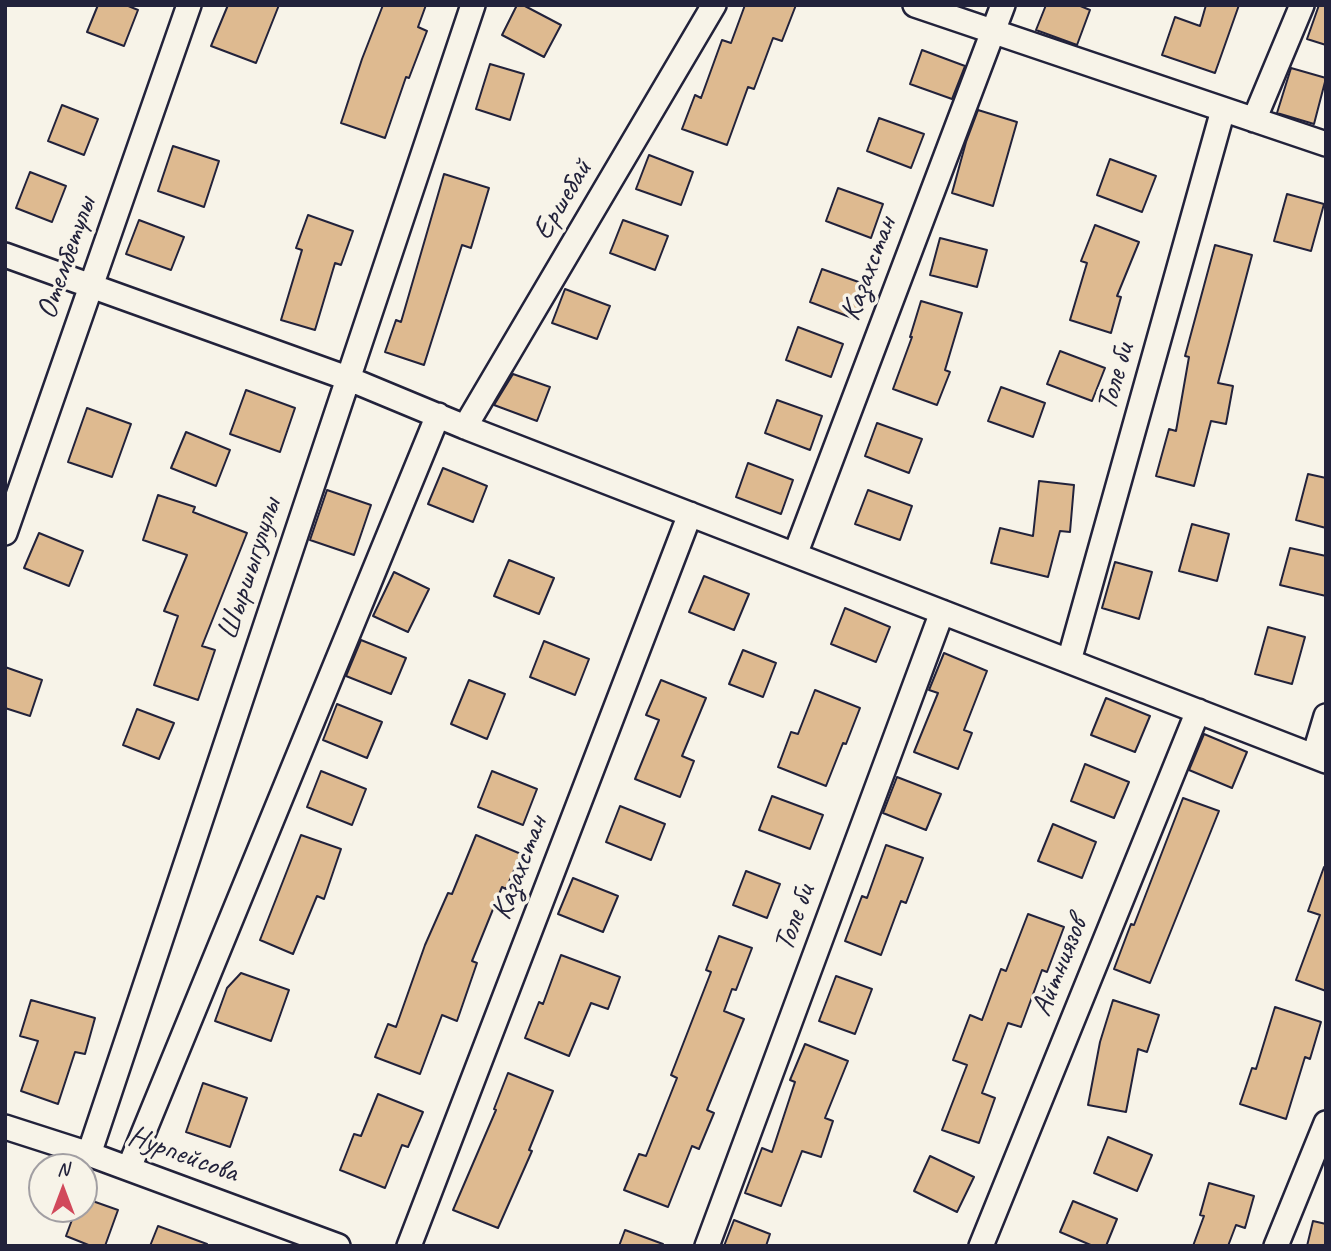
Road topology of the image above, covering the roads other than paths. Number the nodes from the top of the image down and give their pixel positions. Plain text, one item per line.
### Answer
1 (189, 5) edge
2 (473, 5) edge
3 (714, 5) edge
4 (915, 5) edge
5 (1003, 5) edge
6 (1301, 5) edge
7 (993, 32) junction
8 (1223, 110) junction
9 (1254, 120) junction
10 (1326, 144) edge
11 (5, 255) edge
12 (90, 285) junction
13 (348, 378) junction
14 (438, 415) junction
15 (465, 427) junction
16 (690, 514) junction
17 (5, 533) edge
18 (795, 555) junction
19 (942, 612) junction
20 (1069, 661) junction
21 (1198, 711) junction
22 (1326, 716) edge
23 (1320, 759) edge
24 (1326, 1123) edge
25 (5, 1127) edge
26 (86, 1153) edge
27 (89, 1153) edge
28 (98, 1157) edge
29 (129, 1168) junction
30 (338, 1246) edge
31 (408, 1246) edge
32 (707, 1246) edge
33 (981, 1246) edge
34 (1276, 1246) edge

1 - 12 street, Отембетулы
2 - 13 street, Шыршыгулулы
3 - 15 street, Ершебай
4 - 7 street
5 - 7 street, Казахстан
6 - 9 street
7 - 8 street
7 - 18 street, Казахстан
8 - 9 street
8 - 20 street, Толе би
9 - 10 street
11 - 12 street
12 - 13 street
12 - 17 street, Отембетулы
13 - 14 street
13 - 27 street, Шыршыгулулы
14 - 15 street
14 - 29 street
15 - 16 street
16 - 18 street
16 - 31 street, Казахстан
18 - 19 street
19 - 20 street
19 - 32 street, Толе би
20 - 21 street
21 - 23 street
21 - 33 street, Айтниязов
22 - 23 street
24 - 34 street
25 - 26 street, Нурпейсова
28 - 29 street, Нурпейсова
29 - 30 street, Нурпейсова

